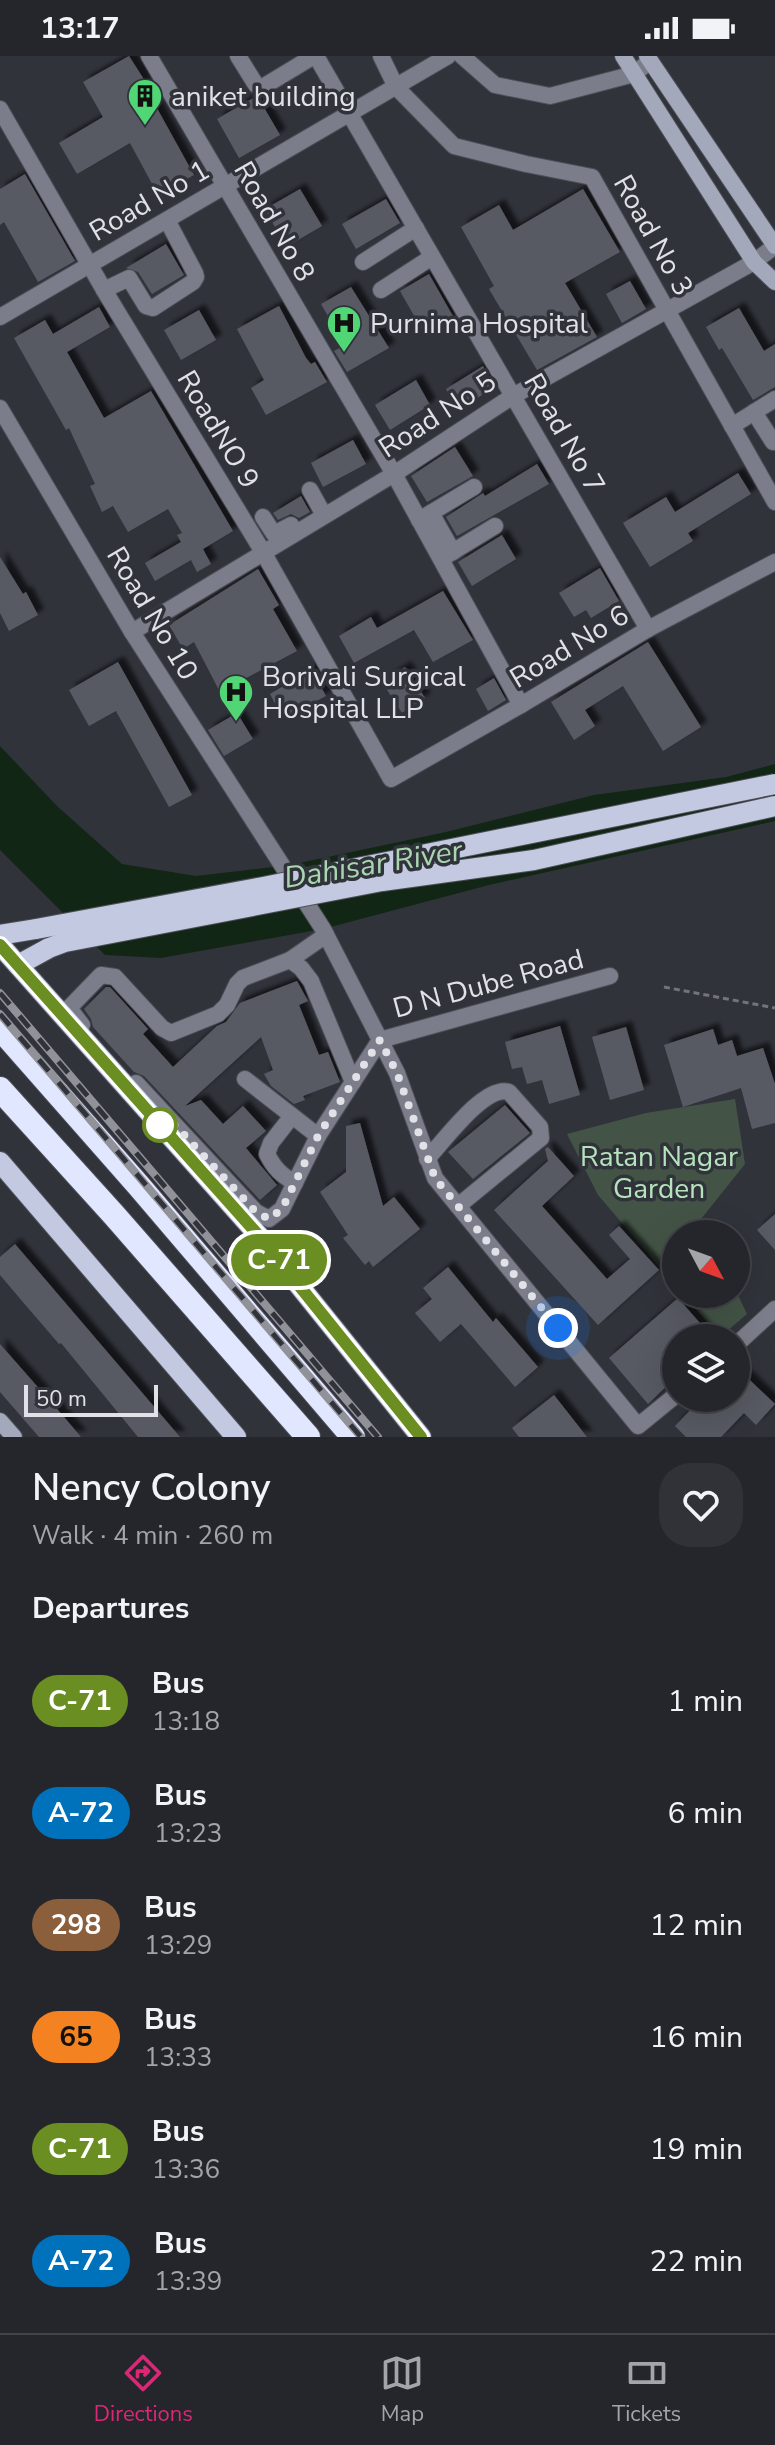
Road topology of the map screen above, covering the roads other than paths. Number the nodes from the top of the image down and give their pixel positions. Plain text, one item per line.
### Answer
1 (149, 56) edge
2 (238, 56) edge
3 (381, 56) edge
4 (448, 56) edge
5 (462, 56) edge
6 (623, 56) edge
7 (311, 57) edge
8 (649, 58) edge
9 (634, 74) junction
10 (396, 87) junction
11 (0, 109) edge
12 (350, 113) junction
13 (224, 187) junction
14 (167, 220) junction
15 (413, 230) junction
16 (775, 246) edge
17 (429, 259) junction
18 (363, 262) dead end
19 (754, 262) junction
20 (90, 265) junction
21 (775, 282) edge
22 (104, 290) junction
23 (381, 290) dead end
24 (667, 311) junction
25 (0, 317) edge
26 (513, 396) junction
27 (775, 399) edge
28 (0, 408) edge
29 (754, 412) junction
30 (732, 426) junction
31 (774, 442) edge
32 (749, 456) junction
33 (394, 474) junction
34 (474, 487) dead end
35 (310, 490) dead end
36 (775, 502) edge
37 (316, 515) junction
38 (425, 516) junction
39 (495, 526) dead end
40 (261, 529) junction
41 (447, 555) junction
42 (775, 562) edge
43 (648, 629) junction
44 (132, 632) junction
45 (521, 705) junction
46 (391, 779) joint
47 (775, 784) edge
48 (775, 806) edge
49 (324, 932) junction
50 (0, 935) edge
51 (0, 945) edge
52 (290, 960) junction
53 (18, 965) junction
54 (610, 976) dead end
55 (0, 1028) edge
56 (380, 1040) junction
57 (245, 1079) dead end
58 (353, 1082) junction
59 (0, 1089) edge
60 (292, 1116) junction
61 (318, 1136) junction
62 (427, 1159) junction
63 (0, 1162) edge
64 (295, 1183) junction
65 (458, 1206) junction
66 (775, 1309) edge
67 (750, 1332) edge
68 (662, 1406) edge
69 (0, 1421) edge
70 (14, 1437) edge
71 (236, 1437) edge
72 (308, 1437) edge
73 (353, 1437) edge
74 (421, 1437) edge

1 - 13 street, Road No 8
2 - 7 street
3 - 10 street, Road No 3
4 - 10 street, Road No 1
5 - 9 street
6 - 9 main road
7 - 12 street, Road No 7
8 - 9 street
8 - 16 main road
9 - 19 main road
10 - 12 street, Road No 1
10 - 24 street, Road No 3
11 - 20 street, RoadNO 9
12 - 13 street, Road No 1
12 - 15 street, Road No 7
13 - 14 street, Road No 1
13 - 33 street, Road No 8
14 - 20 street, Road No 1
14 - 22 street
15 - 17 street, Road No 7
15 - 18 street
16 - 19 street, Road No 5
17 - 23 street
17 - 26 street, Road No 7
19 - 21 main road
19 - 24 street, Road No 5
20 - 22 street, RoadNO 9
20 - 25 street, Road No 1
22 - 40 street, RoadNO 9
24 - 26 street, Road No 5
24 - 30 street, Road No 3
26 - 33 street, Road No 5
26 - 43 street, Road No 7
27 - 29 street
28 - 44 street, Road No 10
29 - 30 street
29 - 31 street
30 - 32 street, Road No 3
31 - 32 street
32 - 36 street, Road No 3
33 - 37 street, Road No 5
33 - 38 street, Road No 8
34 - 38 street
35 - 37 street
37 - 40 street, Road No 5
38 - 41 street, Road No 8
39 - 41 street
40 - 44 street, Road No 5
40 - 46 street, RoadNO 9
41 - 45 street, Road No 8
42 - 43 street, Road No 6
43 - 45 street, Road No 6
44 - 49 street, Road No 10, bridge
45 - 46 street, Road No 6
47 - 50 main road, bridge
48 - 53 main road, bridge
49 - 52 street
49 - 56 street, Road No 10
51 - 53 main road
52 - 58 street
52 - 64 street
53 - 74 main road
54 - 56 street, D N Dube Road
55 - 73 highway
56 - 58 street
56 - 62 street, Road No 10
57 - 60 street
58 - 61 street
59 - 72 highway
60 - 61 street
60 - 64 street
61 - 64 street
62 - 65 street, Road No 10
62 - 65 street
63 - 71 main road
65 - 68 street, Road No 10
66 - 67 street
69 - 70 main road

